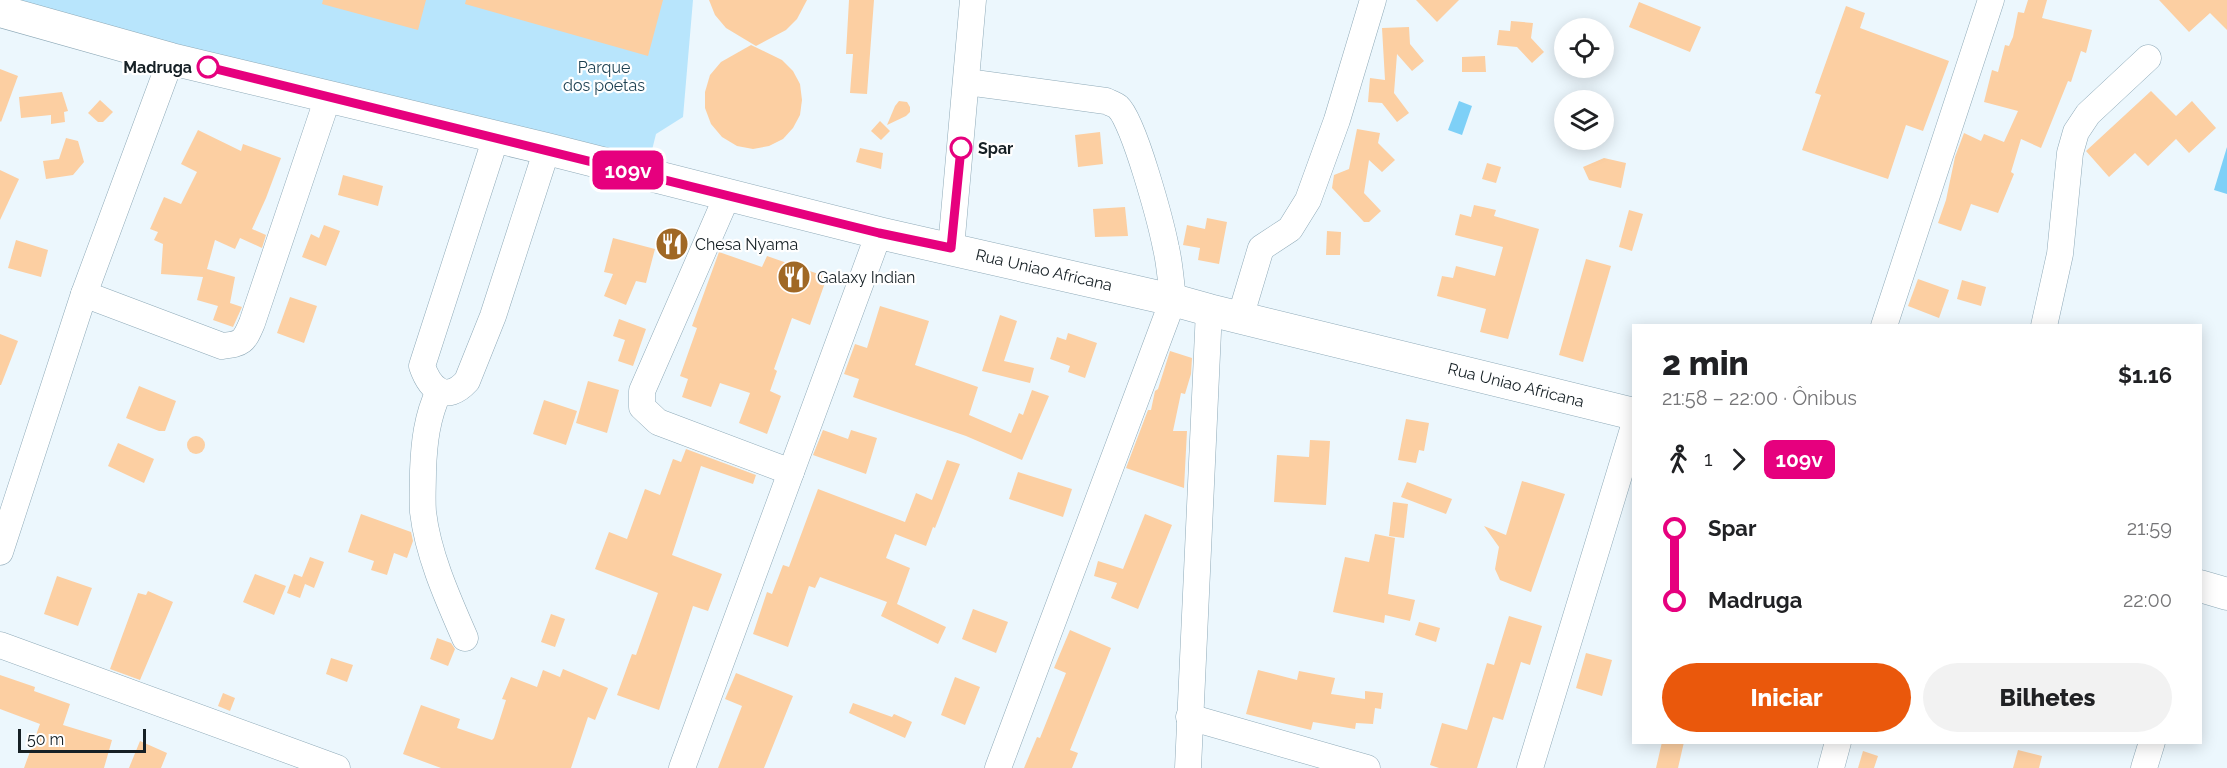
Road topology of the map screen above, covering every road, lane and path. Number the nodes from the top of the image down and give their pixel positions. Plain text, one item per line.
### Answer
1 (973, 0) edge
2 (1373, 0) edge
3 (1991, 0) edge
4 (0, 11) edge
5 (2148, 58) dead end
6 (171, 59) junction
7 (967, 82) junction
8 (328, 96) junction
9 (496, 137) junction
10 (548, 149) junction
11 (728, 195) junction
12 (879, 233) junction
13 (951, 248) junction
14 (84, 294) junction
15 (1173, 300) junction
16 (1209, 310) junction
17 (1240, 318) junction
18 (1885, 324) edge
19 (2044, 324) edge
20 (439, 391) junction
21 (1632, 414) edge
22 (1632, 433) edge
23 (791, 472) junction
24 (0, 552) edge
25 (2202, 587) edge
26 (2227, 594) edge
27 (465, 638) dead end
28 (0, 645) edge
29 (1189, 717) junction
30 (1837, 744) edge
31 (2151, 744) edge
32 (303, 762) edge
33 (337, 768) edge
34 (682, 768) edge
35 (998, 768) edge
36 (1188, 768) edge
37 (1367, 768) edge
38 (1530, 768) edge
39 (1831, 768) edge
40 (2144, 768) edge

1 - 7 street
2 - 17 street
3 - 18 street
4 - 6 main road, Rua Uniao Africana
5 - 19 street
6 - 8 main road, Rua Uniao Africana
6 - 14 street
7 - 13 street
7 - 15 street
8 - 9 main road, Rua Uniao Africana
8 - 14 street
9 - 10 main road, Rua Uniao Africana
9 - 20 street
10 - 11 main road, Rua Uniao Africana
10 - 20 street
11 - 12 main road, Rua Uniao Africana
11 - 23 street
12 - 13 main road, Rua Uniao Africana
12 - 23 street
13 - 15 main road, Rua Uniao Africana
14 - 24 street
15 - 16 main road, Rua Uniao Africana
15 - 35 street
16 - 17 main road, Rua Uniao Africana
16 - 29 street
17 - 21 main road, Rua Uniao Africana
20 - 27 street
22 - 38 street
23 - 34 street
25 - 26 main road
28 - 32 street
29 - 36 street
29 - 37 street
30 - 39 street
31 - 40 street
32 - 33 street

